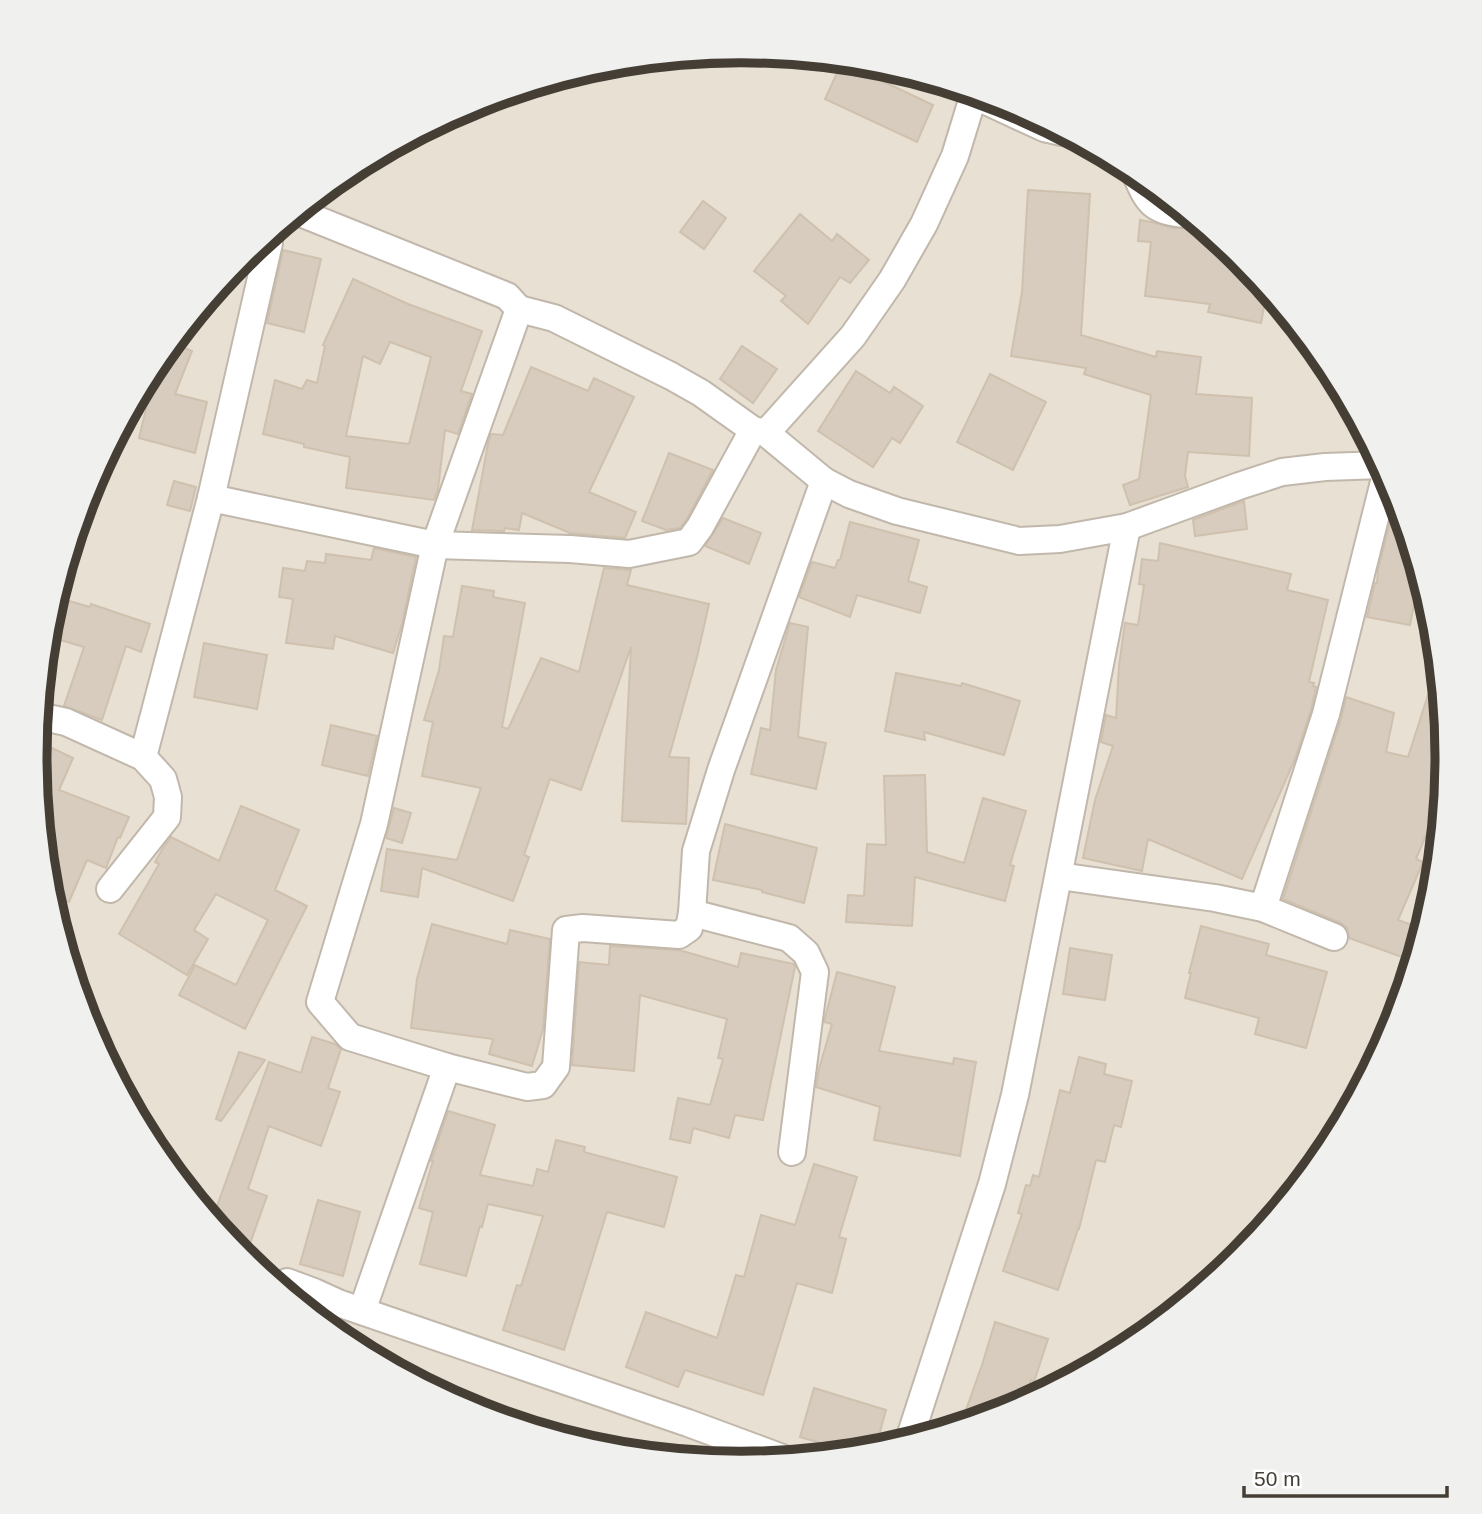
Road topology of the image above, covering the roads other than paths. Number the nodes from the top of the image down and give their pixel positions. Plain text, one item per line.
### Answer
1 (972, 103) edge
2 (1144, 193) edge
3 (1169, 212) edge
4 (308, 216) edge
5 (269, 249) edge
6 (519, 309) junction
7 (760, 431) junction
8 (1370, 465) edge
9 (824, 481) junction
10 (1382, 493) edge
11 (211, 498) junction
12 (1127, 527) junction
13 (435, 545) junction
14 (49, 718) edge
15 (143, 757) junction
16 (1059, 876) junction
17 (110, 889) dead end
18 (1263, 908) junction
19 (692, 913) junction
20 (1334, 937) dead end
21 (447, 1068) junction
22 (792, 1152) dead end
23 (288, 1283) edge
24 (362, 1311) junction
25 (913, 1429) edge
26 (761, 1450) edge

1 - 7 street
2 - 3 street
4 - 6 street
5 - 11 street
6 - 7 street
6 - 13 street
7 - 9 street
7 - 13 street
8 - 12 street
9 - 12 street
9 - 19 street
10 - 18 street
11 - 13 street
11 - 15 street
12 - 16 street
13 - 21 street
14 - 15 street
15 - 17 street
16 - 18 street
16 - 25 street
18 - 20 street
19 - 21 street
19 - 22 street
21 - 24 street
23 - 24 street
24 - 26 street

